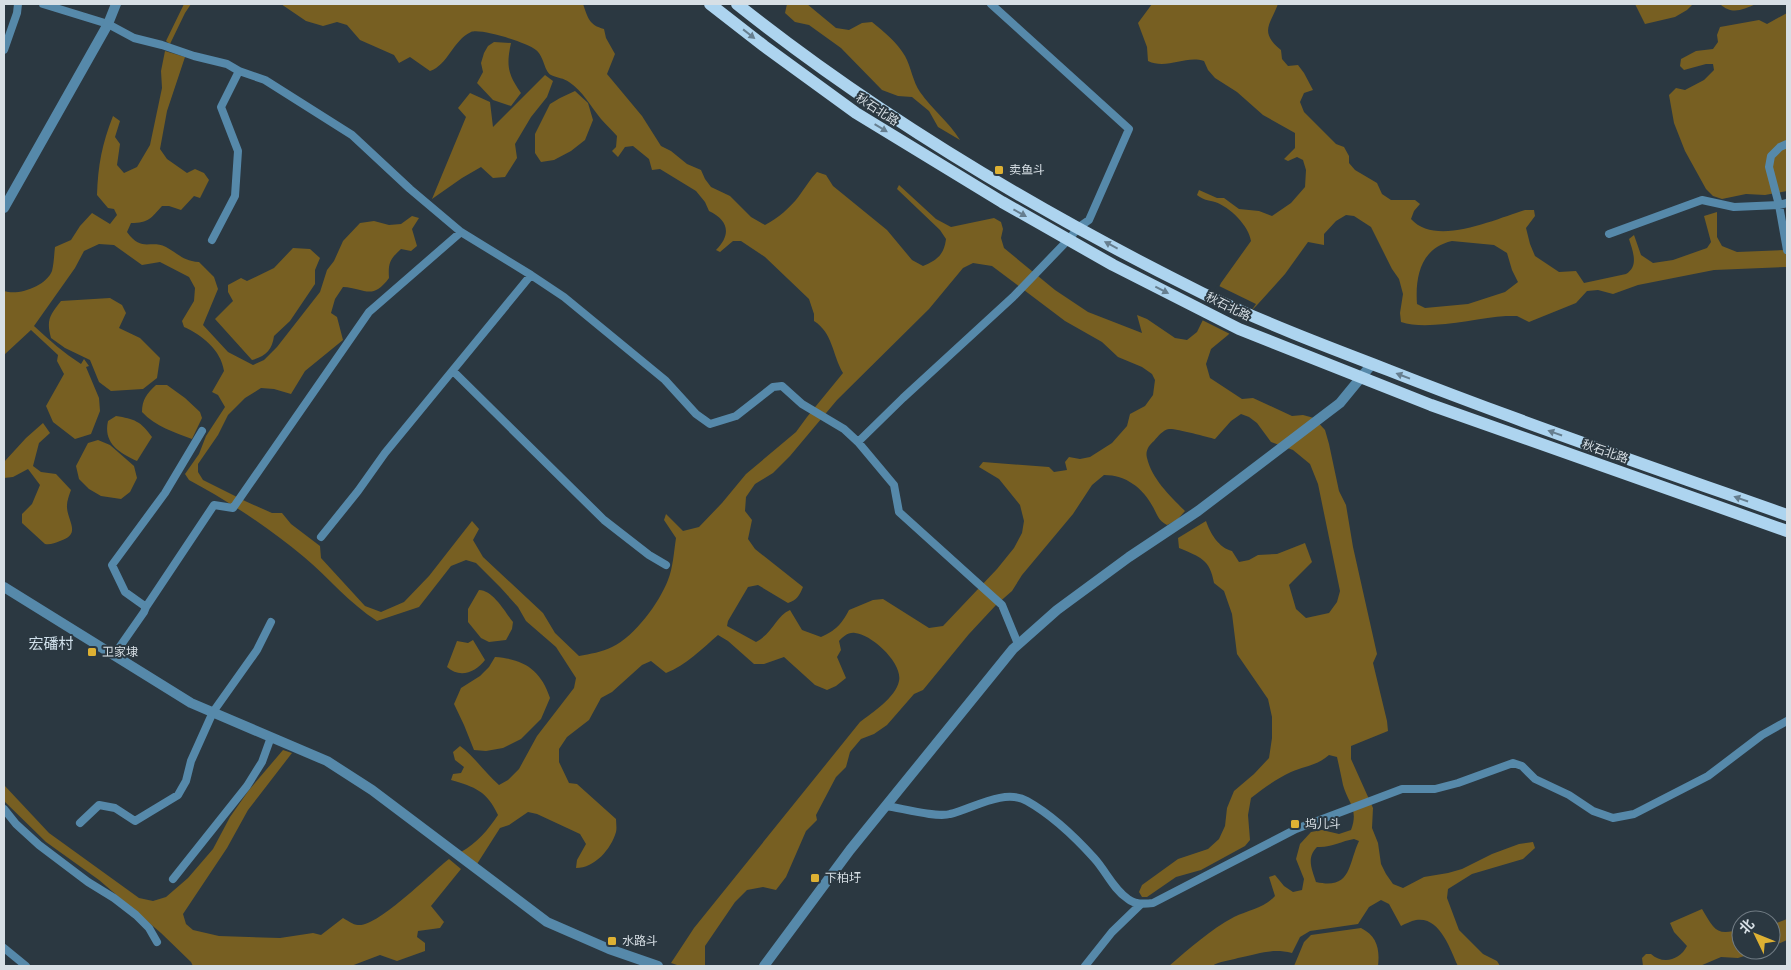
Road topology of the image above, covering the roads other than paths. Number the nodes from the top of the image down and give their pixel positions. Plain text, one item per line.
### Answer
1 (18, 4) edge
2 (43, 4) edge
3 (116, 4) edge
4 (710, 4) edge
5 (737, 4) edge
6 (991, 4) edge
7 (108, 24) junction
8 (4, 50) edge
9 (239, 71) junction
10 (1787, 144) edge
11 (1787, 203) edge
12 (1779, 205) junction
13 (4, 208) edge
14 (1078, 227) junction
15 (461, 232) junction
16 (1609, 234) dead end
17 (212, 240) dead end
18 (1068, 240) junction
19 (1787, 250) edge
20 (531, 275) junction
21 (1372, 364) junction
22 (453, 371) junction
23 (1360, 377) junction
24 (202, 431) dead end
25 (858, 442) junction
26 (1787, 515) edge
27 (1787, 531) edge
28 (321, 537) dead end
29 (666, 565) dead end
30 (4, 587) edge
31 (146, 607) junction
32 (271, 622) dead end
33 (1018, 644) junction
34 (114, 655) junction
35 (213, 712) junction
36 (1787, 721) edge
37 (271, 737) junction
38 (886, 806) junction
39 (4, 809) edge
40 (80, 823) dead end
41 (173, 879) dead end
42 (1141, 904) junction
43 (157, 942) dead end
44 (4, 950) edge
45 (26, 966) edge
46 (658, 966) edge
47 (764, 966) edge
48 (1086, 966) edge

1 - 8 street
2 - 7 street
3 - 7 street
4 -> 18 main road, 秋石北路
5 - 14 main road, 秋石北路
6 - 14 street
7 - 9 street
7 - 13 street
9 - 15 street
9 - 17 street
10 - 12 street
11 - 12 street
12 - 16 street
12 - 19 street
14 - 18 street
21 -> 14 main road, 秋石北路
15 - 20 street
15 - 31 street
18 -> 23 main road, 秋石北路
18 - 25 street
20 - 22 street
20 - 25 street
21 - 23 street
26 -> 21 main road, 秋石北路
22 - 28 street
22 - 29 street
23 - 27 main road, 秋石北路
23 - 33 street
24 - 31 street
25 - 33 street
30 - 34 street
31 - 34 street
32 - 35 street
33 - 38 street
34 - 35 street
35 - 37 street
35 - 40 street
36 - 42 street
37 - 41 street
37 - 46 street
38 - 42 street
38 - 47 street
39 - 43 street
42 - 48 street
44 - 45 street

